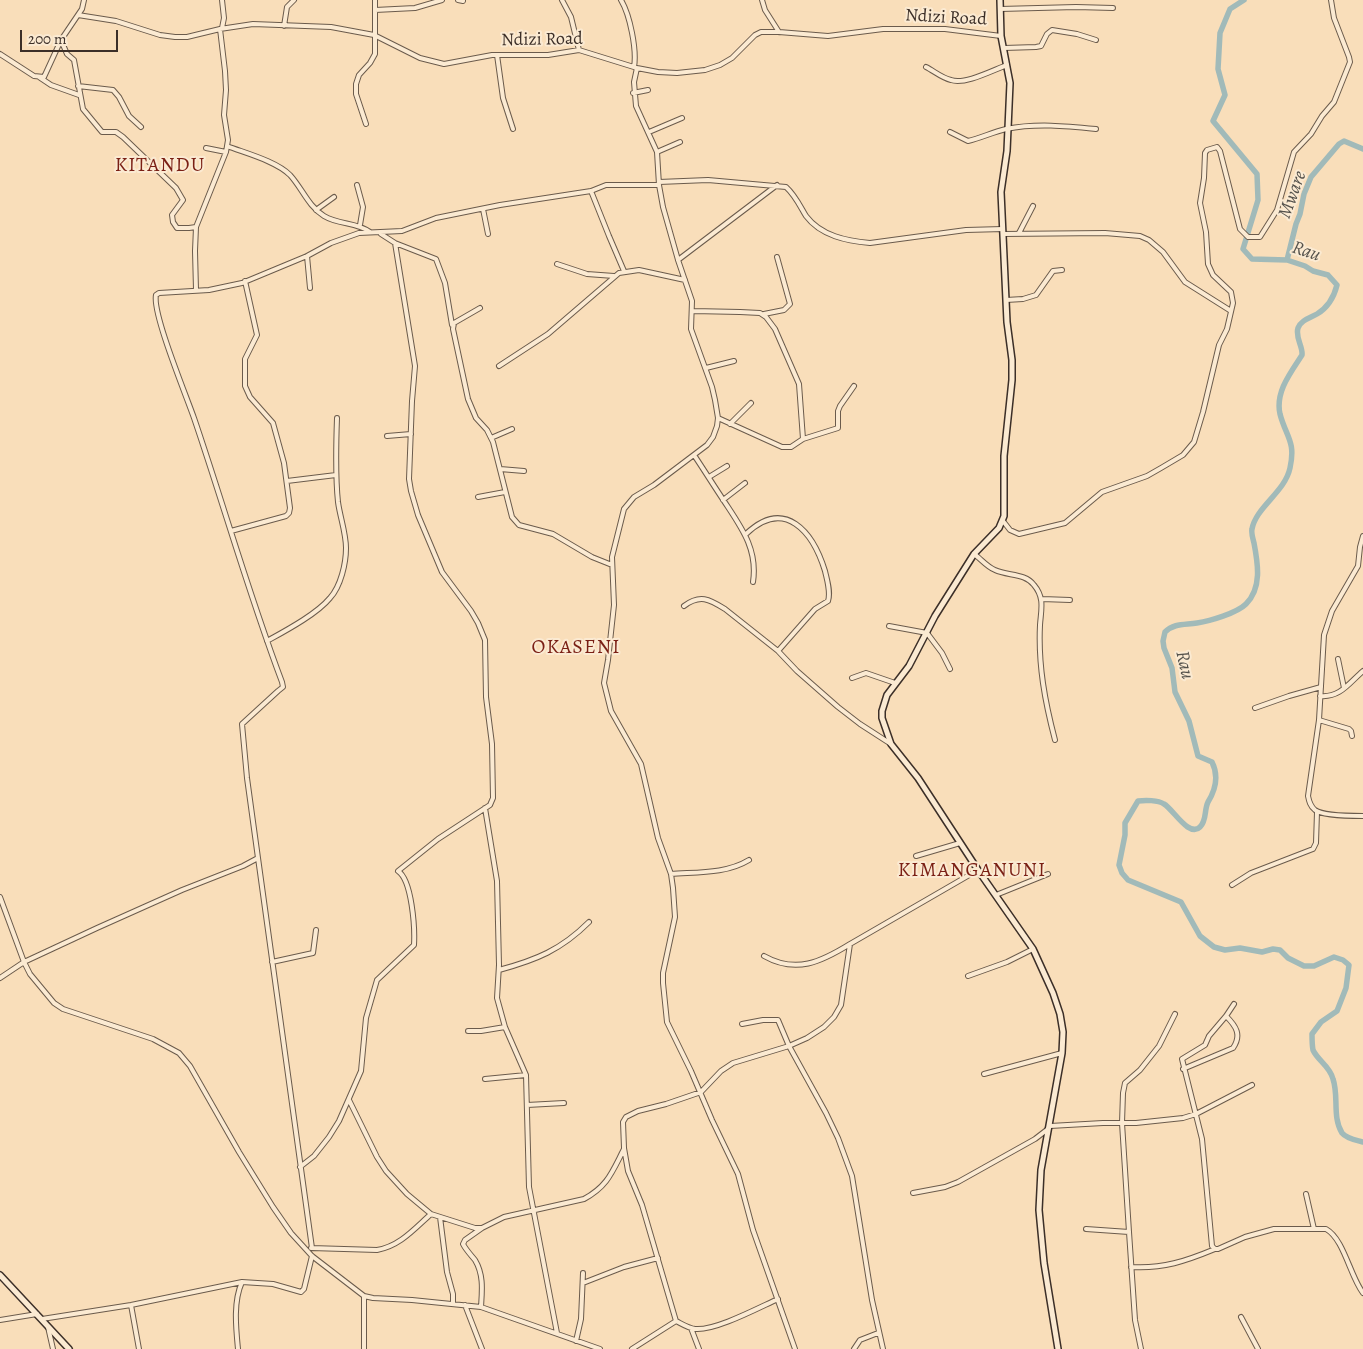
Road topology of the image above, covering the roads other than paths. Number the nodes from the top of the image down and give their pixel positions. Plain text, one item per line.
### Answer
1 (84, 0) edge
2 (222, 0) edge
3 (294, 0) edge
4 (375, 0) edge
5 (442, 0) edge
6 (562, 0) edge
7 (621, 0) edge
8 (762, 0) edge
9 (1000, 0) edge
10 (1331, 0) edge
11 (1113, 8) dead end
12 (1000, 9) junction
13 (375, 10) junction
14 (78, 15) junction
15 (284, 26) junction
16 (221, 29) junction
17 (779, 32) junction
18 (374, 35) junction
19 (1001, 36) junction
20 (62, 40) junction
21 (1096, 40) dead end
22 (1004, 48) junction
23 (579, 50) junction
24 (0, 54) edge
25 (497, 55) junction
26 (1007, 65) junction
27 (635, 67) junction
28 (926, 67) dead end
29 (39, 78) junction
30 (78, 86) junction
31 (648, 90) dead end
32 (633, 93) junction
33 (79, 95) junction
34 (682, 118) dead end
35 (366, 124) dead end
36 (141, 127) dead end
37 (513, 129) dead end
38 (1008, 129) junction
39 (1096, 129) dead end
40 (649, 132) junction
41 (950, 132) dead end
42 (680, 142) dead end
43 (227, 146) junction
44 (206, 148) dead end
45 (226, 152) junction
46 (657, 152) junction
47 (659, 184) junction
48 (357, 185) dead end
49 (777, 185) junction
50 (591, 190) junction
51 (334, 197) dead end
52 (1033, 206) dead end
53 (483, 209) junction
54 (316, 210) junction
55 (360, 225) junction
56 (196, 226) junction
57 (370, 232) junction
58 (379, 232) junction
59 (1003, 232) junction
60 (1019, 233) junction
61 (488, 234) dead end
62 (395, 243) junction
63 (307, 256) junction
64 (777, 257) dead end
65 (678, 260) junction
66 (557, 264) dead end
67 (1062, 270) dead end
68 (624, 271) junction
69 (614, 276) junction
70 (685, 280) junction
71 (245, 281) junction
72 (310, 288) dead end
73 (196, 290) junction
74 (1006, 300) junction
75 (480, 308) dead end
76 (693, 311) junction
77 (1231, 311) junction
78 (764, 314) junction
79 (453, 326) junction
80 (734, 361) dead end
81 (499, 366) dead end
82 (706, 368) junction
83 (854, 386) dead end
84 (751, 403) dead end
85 (337, 418) dead end
86 (718, 418) junction
87 (730, 424) junction
88 (512, 429) dead end
89 (411, 434) junction
90 (387, 436) dead end
91 (491, 438) junction
92 (803, 439) junction
93 (694, 456) junction
94 (727, 466) dead end
95 (500, 469) junction
96 (524, 471) dead end
97 (336, 474) junction
98 (709, 477) junction
99 (287, 481) junction
100 (745, 483) dead end
101 (505, 492) junction
102 (478, 497) dead end
103 (723, 500) junction
104 (1003, 521) junction
105 (230, 531) junction
106 (746, 534) junction
107 (1363, 536) edge
108 (974, 554) junction
109 (612, 565) junction
110 (753, 582) dead end
111 (1042, 599) junction
112 (1070, 600) dead end
113 (684, 606) dead end
114 (889, 626) dead end
115 (927, 633) junction
116 (267, 641) junction
117 (778, 651) junction
118 (1338, 660) dead end
119 (950, 669) dead end
120 (1363, 672) edge
121 (852, 678) dead end
122 (896, 683) junction
123 (1321, 687) junction
124 (1344, 688) junction
125 (1320, 696) junction
126 (1255, 708) dead end
127 (1318, 720) junction
128 (1352, 736) dead end
129 (1055, 740) dead end
130 (891, 744) junction
131 (485, 808) junction
132 (1317, 812) junction
133 (1363, 816) edge
134 (960, 842) junction
135 (916, 856) dead end
136 (258, 858) junction
137 (749, 860) dead end
138 (978, 870) junction
139 (671, 874) junction
140 (1048, 874) dead end
141 (1232, 885) dead end
142 (996, 895) junction
143 (0, 897) edge
144 (589, 922) dead end
145 (316, 930) dead end
146 (850, 944) junction
147 (1033, 949) junction
148 (764, 956) dead end
149 (24, 962) junction
150 (272, 962) junction
151 (499, 970) junction
152 (968, 976) dead end
153 (0, 978) edge
154 (1234, 1004) dead end
155 (1175, 1014) dead end
156 (1226, 1016) junction
157 (742, 1024) dead end
158 (505, 1027) junction
159 (468, 1031) dead end
160 (789, 1046) junction
161 (1062, 1053) junction
162 (1184, 1069) junction
163 (984, 1074) dead end
164 (526, 1075) junction
165 (484, 1079) dead end
166 (1252, 1085) dead end
167 (702, 1092) junction
168 (349, 1100) junction
169 (564, 1104) dead end
170 (527, 1105) junction
171 (1196, 1114) junction
172 (1122, 1123) junction
173 (1050, 1127) junction
174 (624, 1148) junction
175 (300, 1167) junction
176 (913, 1193) dead end
177 (1306, 1194) dead end
178 (534, 1211) junction
179 (431, 1214) junction
180 (440, 1217) junction
181 (482, 1228) junction
182 (1086, 1229) dead end
183 (1314, 1229) junction
184 (1129, 1232) junction
185 (309, 1249) junction
186 (1215, 1249) junction
187 (312, 1256) junction
188 (658, 1258) junction
189 (1132, 1267) junction
190 (583, 1274) dead end
191 (0, 1275) edge
192 (242, 1282) junction
193 (583, 1283) junction
194 (1363, 1293) edge
195 (364, 1296) junction
196 (778, 1299) junction
197 (453, 1304) junction
198 (131, 1305) junction
199 (464, 1305) junction
200 (481, 1308) junction
201 (37, 1314) junction
202 (1241, 1317) dead end
203 (42, 1319) junction
204 (0, 1320) edge
205 (676, 1321) junction
206 (48, 1326) junction
207 (691, 1328) junction
208 (878, 1333) junction
209 (557, 1334) junction
210 (576, 1341) junction
211 (53, 1349) edge
212 (69, 1349) edge
213 (139, 1349) edge
214 (238, 1349) edge
215 (364, 1349) edge
216 (482, 1349) edge
217 (600, 1349) edge
218 (632, 1349) edge
219 (700, 1349) edge
220 (795, 1349) edge
221 (854, 1349) edge
222 (883, 1349) edge
223 (1058, 1349) edge
224 (1141, 1349) edge
225 (1258, 1349) edge

1 - 14 street
2 - 16 street
3 - 15 street
4 - 13 street
5 - 13 street
6 - 23 street
7 - 27 street
8 - 17 street
9 - 12 street
10 - 77 street
11 - 12 street
12 - 19 street
13 - 18 street
14 - 16 street, Ndizi Road
14 - 20 street
15 - 16 street, Ndizi Road
15 - 18 street, Ndizi Road
16 - 43 street
17 - 19 street, Ndizi Road
17 - 27 street, Ndizi Road
18 - 25 street, Ndizi Road
18 - 35 street
19 - 22 street
20 - 29 street
20 - 30 street
21 - 22 street
22 - 26 street
23 - 25 street, Ndizi Road
23 - 27 street, Ndizi Road
24 - 29 street
25 - 37 street
26 - 28 street
26 - 38 street
27 - 32 street
29 - 33 street
30 - 33 street
30 - 36 street
31 - 32 street
32 - 40 street
33 - 56 street
34 - 40 street
38 - 39 street
38 - 41 street
38 - 59 street
40 - 46 street
42 - 46 street
43 - 45 street
43 - 54 street
44 - 45 street
45 - 56 street
46 - 47 street
47 - 49 street
47 - 50 street
47 - 65 street
48 - 55 street
49 - 59 street
49 - 65 street
50 - 53 street
50 - 68 street
51 - 54 street
52 - 60 street
53 - 58 street
53 - 61 street
54 - 55 street
55 - 57 street
56 - 73 street
57 - 58 street
57 - 63 street
58 - 62 street
59 - 60 street
59 - 74 street
60 - 77 street
62 - 79 street
62 - 89 street
63 - 71 street
63 - 72 street
64 - 78 street
65 - 70 street
66 - 69 street
67 - 74 street
68 - 69 street
68 - 70 street
69 - 81 street
70 - 76 street
71 - 73 street
71 - 99 street
73 - 105 street
74 - 104 street
75 - 79 street
76 - 78 street
76 - 82 street
77 - 104 street
78 - 92 street
79 - 91 street
80 - 82 street
82 - 86 street
83 - 92 street
84 - 87 street
85 - 97 street
86 - 87 street
86 - 93 street
87 - 92 street
88 - 91 street
89 - 90 street
89 - 131 street
91 - 95 street
93 - 98 street
93 - 109 street
94 - 98 street
95 - 96 street
95 - 101 street
97 - 99 street
97 - 116 street
98 - 103 street
99 - 105 street
100 - 103 street
101 - 102 street
101 - 109 street
103 - 106 street
104 - 108 street
105 - 116 street
106 - 110 street
106 - 117 street
107 - 123 street
108 - 111 street
108 - 115 street
109 - 139 street
111 - 112 street
111 - 129 street
113 - 117 street
114 - 115 street
115 - 119 street
115 - 122 street
116 - 136 street
117 - 130 street
118 - 124 street
120 - 124 street
121 - 122 street
122 - 130 street
123 - 125 street
123 - 126 street
124 - 125 street
125 - 127 street
127 - 128 street
127 - 132 street
130 - 134 street
131 - 151 street
131 - 168 street
132 - 133 street
132 - 141 street
134 - 135 street
134 - 138 street
136 - 149 street
136 - 150 street
137 - 139 street
138 - 142 street
138 - 146 street
139 - 167 street
140 - 142 street
142 - 147 street
143 - 149 street
144 - 151 street
145 - 150 street
146 - 148 street
146 - 160 street
147 - 152 street
147 - 161 street
149 - 153 street
149 - 185 street
150 - 175 street
151 - 158 street
154 - 156 street
155 - 172 street
156 - 162 street
156 - 162 street
157 - 160 street
158 - 159 street
158 - 164 street
160 - 167 street
160 - 208 street
161 - 163 street
161 - 173 street
162 - 171 street
164 - 165 street
164 - 170 street
166 - 171 street
167 - 174 street
167 - 196 street
168 - 175 street
168 - 179 street
169 - 170 street
170 - 178 street
171 - 172 street
171 - 186 street
172 - 173 street
172 - 184 street
173 - 176 street
173 - 223 street
174 - 178 street
174 - 188 street
175 - 185 street
177 - 183 street
178 - 181 street
178 - 209 street
179 - 180 street
179 - 185 street
180 - 181 street
180 - 197 street
181 - 200 street
182 - 184 street
183 - 186 street
183 - 194 street
184 - 189 street
185 - 187 street
186 - 189 street
187 - 192 street
187 - 195 street
188 - 193 street
188 - 205 street
189 - 224 street
190 - 193 street
191 - 201 street
192 - 198 street
192 - 214 street
193 - 210 street
195 - 197 street
195 - 215 street
196 - 207 street
196 - 220 street
197 - 199 street
198 - 203 street
198 - 213 street
199 - 200 street
199 - 216 street
200 - 209 street
201 - 203 street
201 - 204 street
202 - 225 street
203 - 206 street
205 - 207 street
205 - 218 street
206 - 211 street
206 - 212 street
207 - 219 street
208 - 221 street
208 - 222 street
209 - 210 street
210 - 217 street

